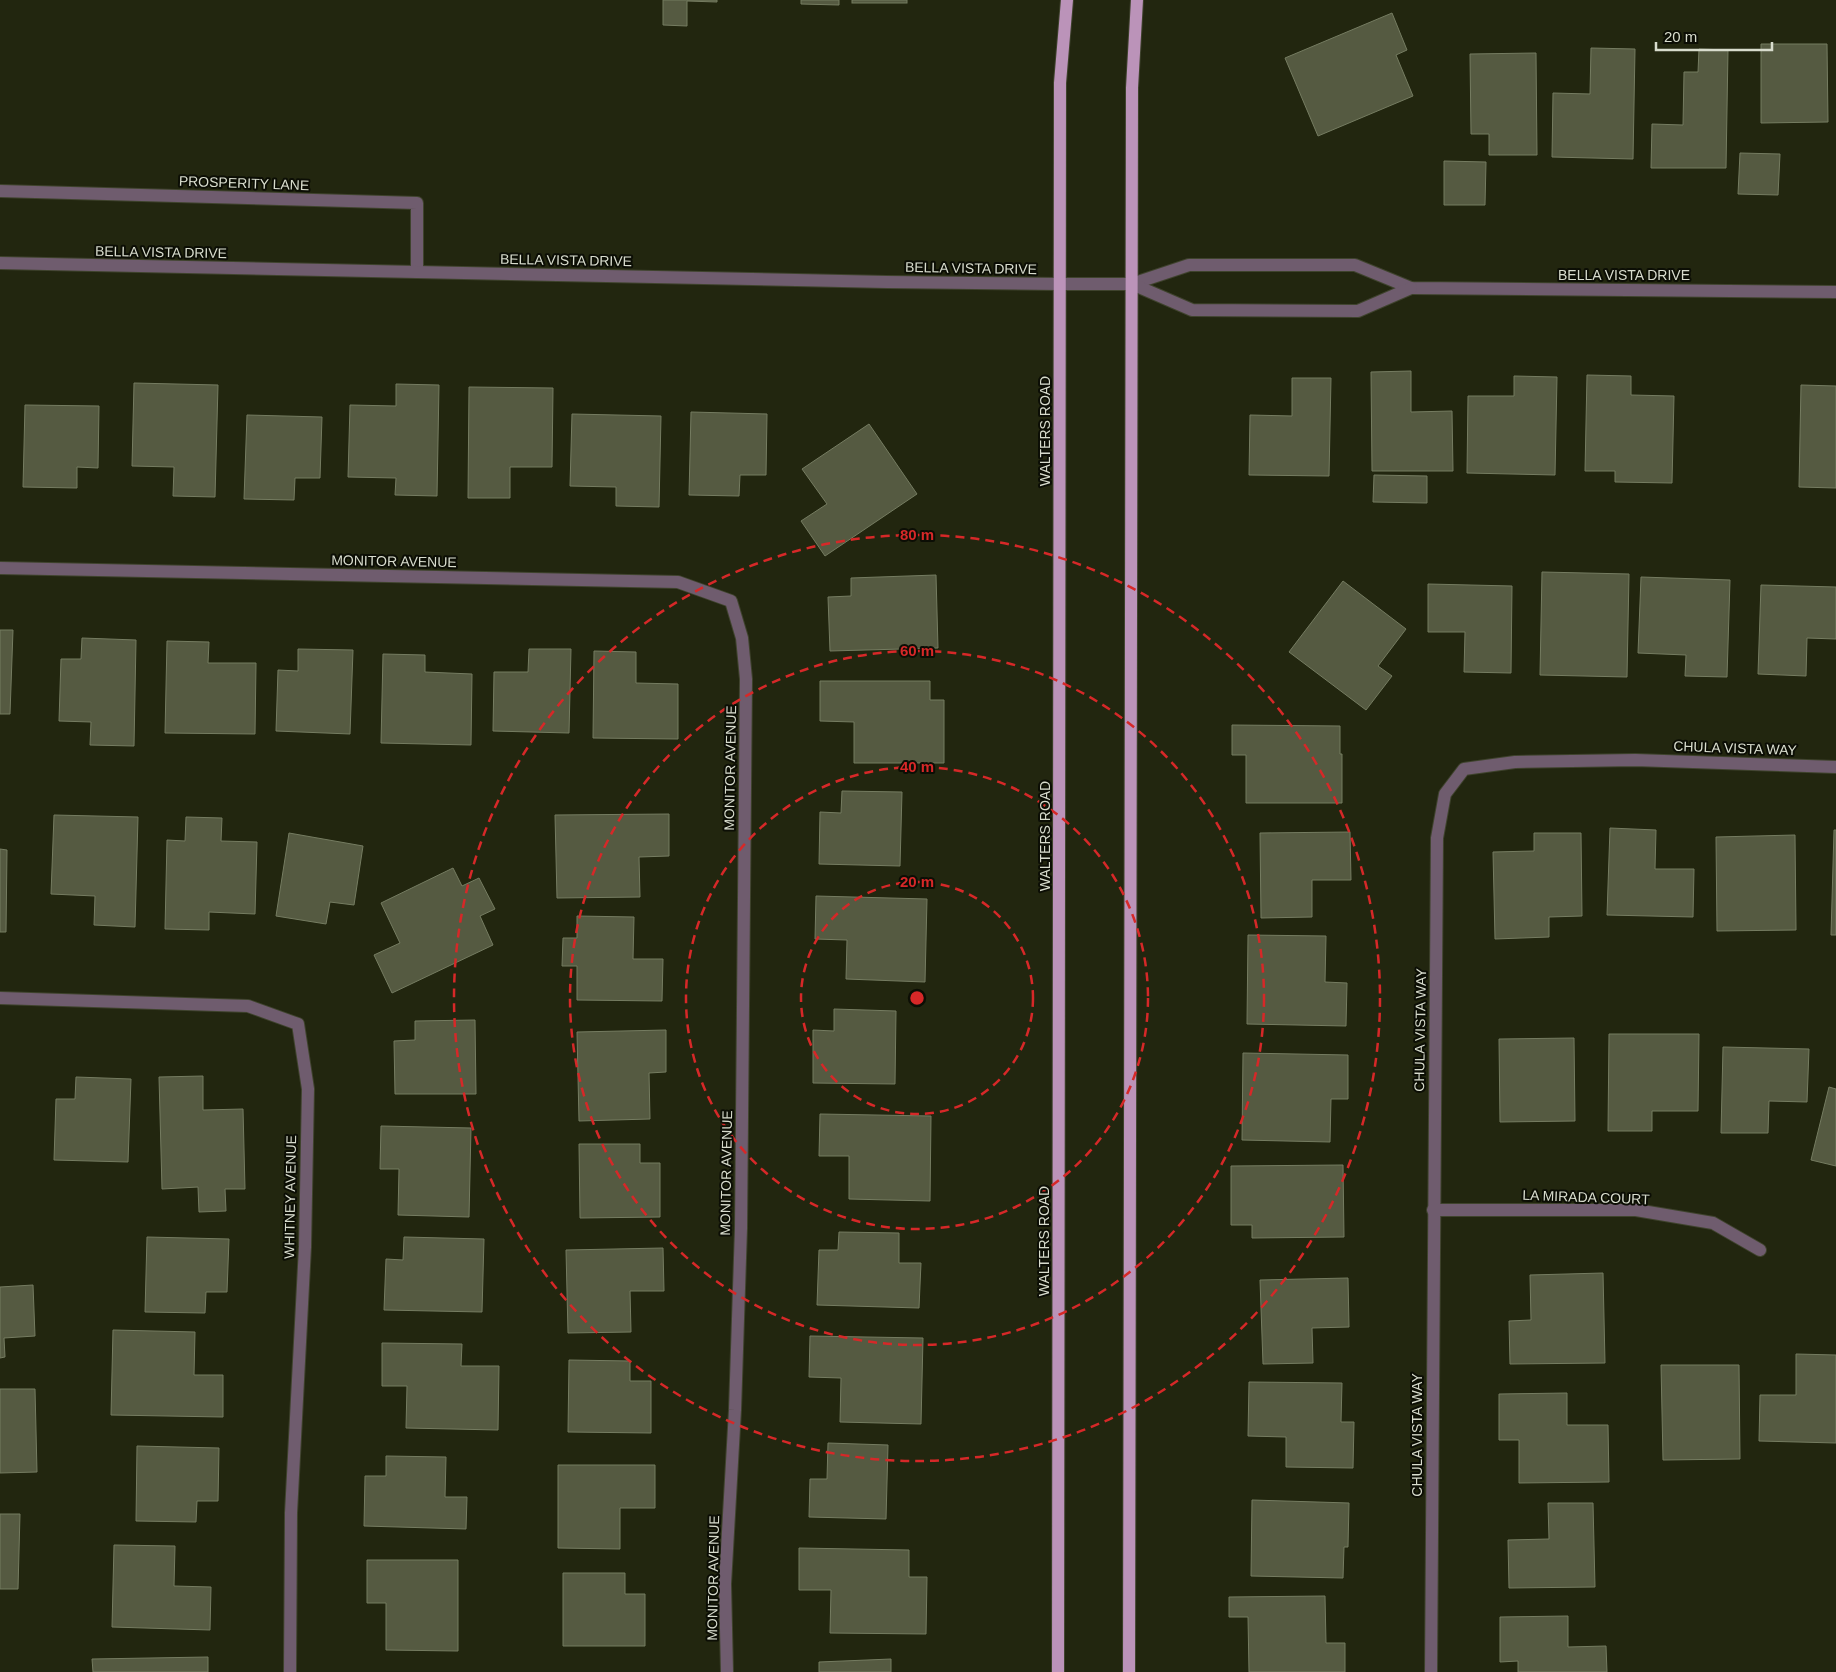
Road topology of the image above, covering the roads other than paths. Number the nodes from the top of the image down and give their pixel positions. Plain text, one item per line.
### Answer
1 (1068, 0) edge
2 (1137, 0) edge
3 (0, 191) edge
4 (0, 263) edge
5 (417, 272) junction
6 (1060, 284) junction
7 (1132, 284) junction
8 (1411, 288) junction
9 (1836, 292) edge
10 (0, 568) edge
11 (1836, 767) edge
12 (0, 998) edge
13 (1433, 1210) junction
14 (1760, 1250) dead end
15 (290, 1672) edge
16 (727, 1672) edge
17 (1058, 1672) edge
18 (1129, 1672) edge
19 (1430, 1672) edge

1 - 6 main road, WALTERS ROAD
2 - 7 main road
3 - 5 street, PROSPERITY LANE
4 - 5 street, BELLA VISTA DRIVE
5 - 6 street, BELLA VISTA DRIVE
6 - 7 street, BELLA VISTA DRIVE
6 - 17 main road, WALTERS ROAD
7 - 8 street, BELLA VISTA DRIVE
7 - 8 street, BELLA VISTA DRIVE
7 - 18 main road
8 - 9 street, BELLA VISTA DRIVE
10 - 16 street, MONITOR AVENUE
11 - 13 street, CHULA VISTA WAY
12 - 15 street, WHITNEY AVENUE
13 - 14 street, LA MIRADA COURT
13 - 19 street, CHULA VISTA WAY

